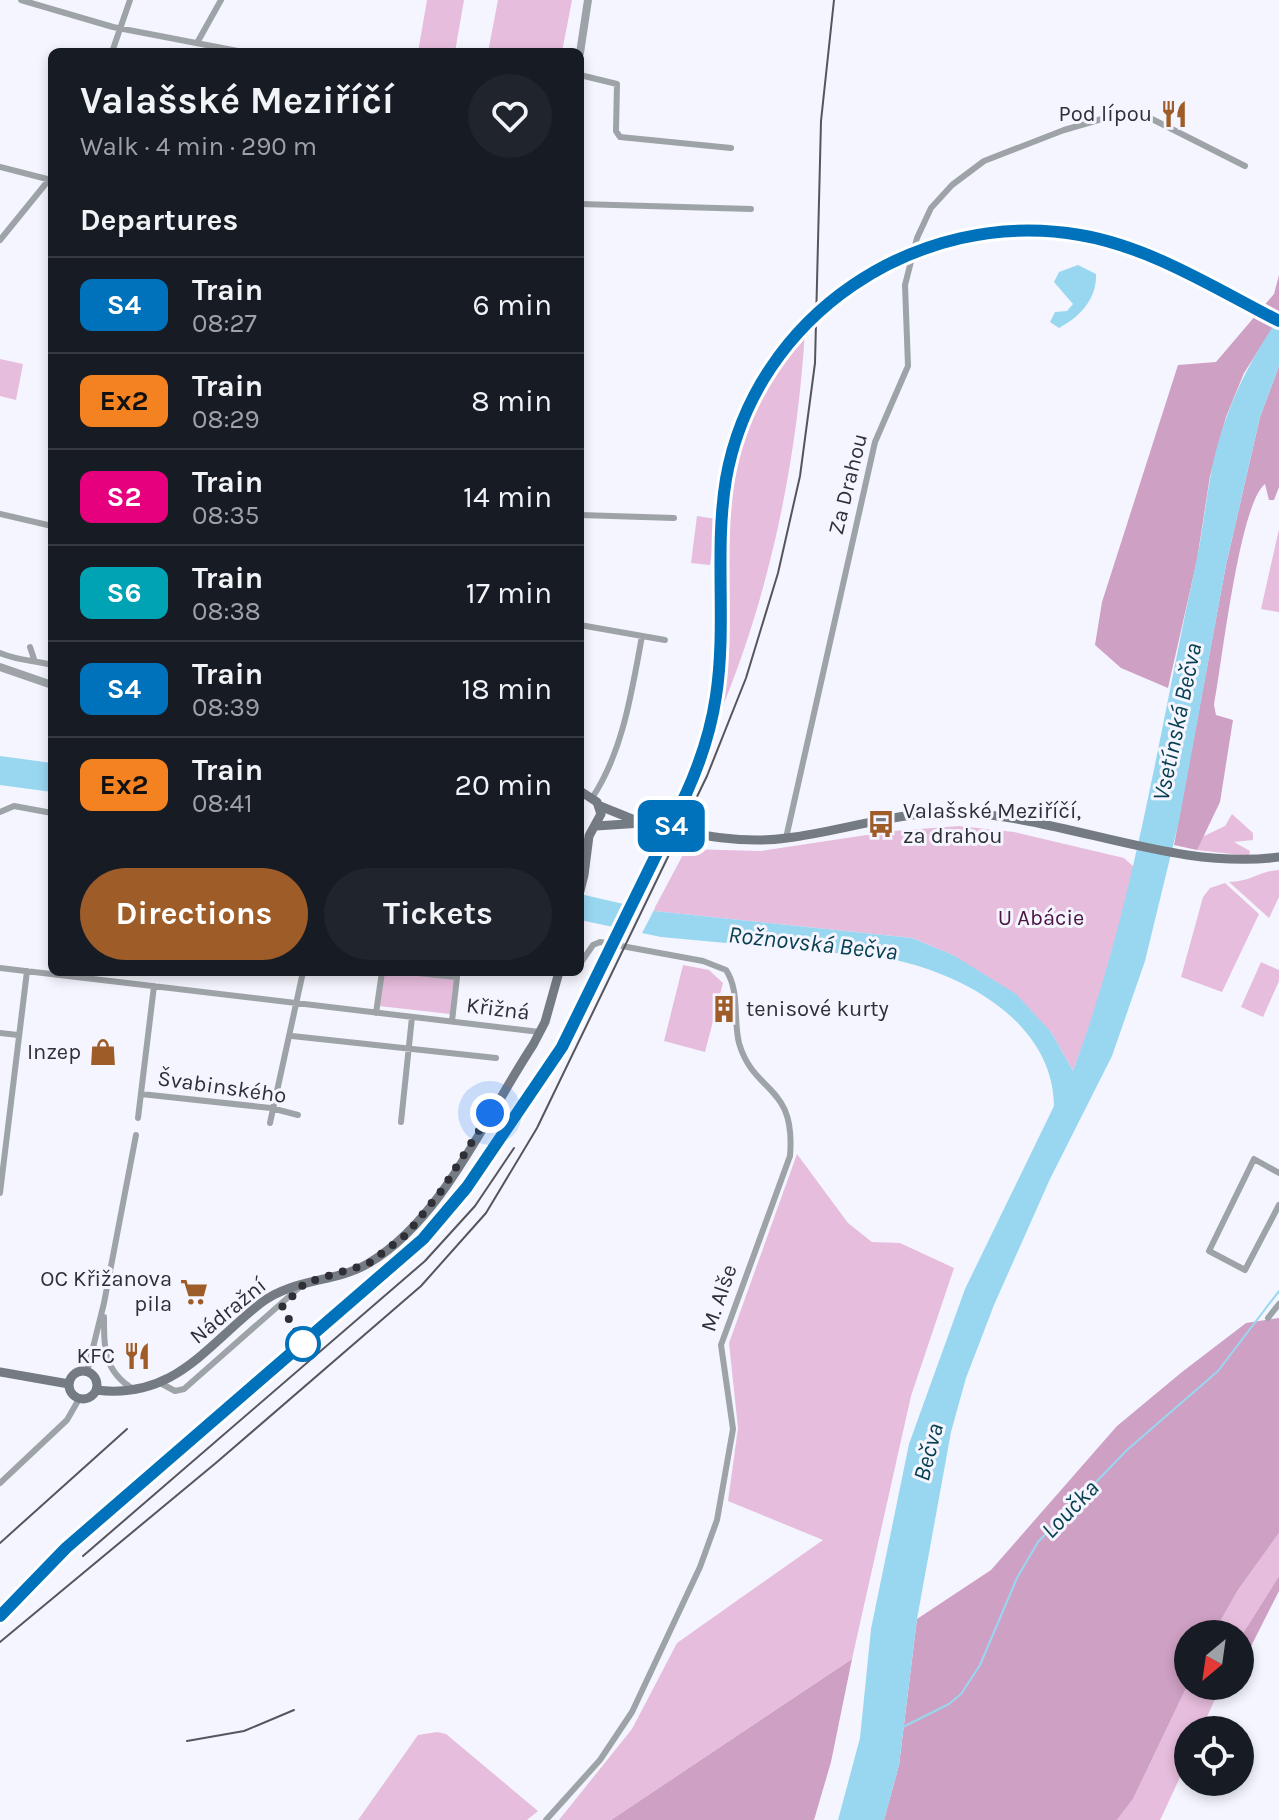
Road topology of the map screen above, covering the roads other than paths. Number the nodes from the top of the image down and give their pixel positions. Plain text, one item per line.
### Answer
1 (21, 0) edge
2 (130, 0) edge
3 (221, 0) edge
4 (588, 0) edge
5 (120, 28) junction
6 (197, 43) junction
7 (113, 48) edge
8 (222, 48) edge
9 (581, 48) edge
10 (584, 76) edge
11 (731, 148) dead end
12 (1245, 166) dead end
13 (0, 167) edge
14 (48, 178) edge
15 (48, 183) edge
16 (584, 204) edge
17 (751, 209) dead end
18 (0, 240) edge
19 (0, 514) edge
20 (584, 515) edge
21 (674, 518) dead end
22 (48, 525) edge
23 (584, 626) edge
24 (642, 636) junction
25 (665, 640) dead end
26 (30, 647) dead end
27 (0, 653) edge
28 (34, 659) junction
29 (48, 664) edge
30 (0, 667) edge
31 (48, 684) edge
32 (584, 793) edge
33 (592, 798) junction
34 (599, 806) junction
35 (0, 812) edge
36 (48, 812) edge
37 (642, 823) junction
38 (594, 827) junction
39 (584, 830) edge
40 (786, 838) junction
41 (1279, 857) edge
42 (584, 874) edge
43 (584, 958) edge
44 (0, 968) edge
45 (27, 971) junction
46 (48, 973) edge
47 (69, 976) edge
48 (302, 976) edge
49 (381, 976) edge
50 (447, 976) edge
51 (558, 976) edge
52 (154, 986) junction
53 (297, 1003) junction
54 (376, 1013) junction
55 (412, 1017) junction
56 (452, 1021) junction
57 (540, 1032) junction
58 (0, 1033) edge
59 (18, 1035) junction
60 (292, 1036) junction
61 (409, 1047) junction
62 (496, 1058) dead end
63 (141, 1094) junction
64 (271, 1108) junction
65 (298, 1115) dead end
66 (138, 1118) dead end
67 (401, 1122) dead end
68 (270, 1123) dead end
69 (136, 1135) dead end
70 (1, 1161) edge
71 (1279, 1173) edge
72 (0, 1193) edge
73 (1279, 1205) edge
74 (305, 1283) junction
75 (104, 1303) junction
76 (1279, 1304) edge
77 (1268, 1318) dead end
78 (0, 1372) edge
79 (87, 1372) junction
80 (69, 1384) junction
81 (162, 1384) junction
82 (96, 1390) junction
83 (137, 1391) junction
84 (79, 1399) junction
85 (0, 1483) edge
86 (546, 1820) edge

1 - 5 street
2 - 5 street
3 - 6 street
4 - 9 street
5 - 6 street
5 - 7 street
6 - 8 street
10 - 11 street
12 - 40 street, Za Drahou
13 - 14 street
15 - 18 street
16 - 17 street
19 - 22 street
20 - 21 street
23 - 24 street
24 - 25 street
24 - 33 street
26 - 28 street
27 - 28 street
28 - 29 street
30 - 31 street
32 - 33 main road
33 - 34 main road
34 - 37 main road
34 - 38 main road
35 - 36 street
37 - 38 main road
37 - 40 main road
38 - 39 main road
38 - 42 main road
40 - 41 main road
43 - 86 street, M. Alše
44 - 45 street, Křižná
45 - 46 street, Křižná
45 - 59 street
47 - 52 street, Křižná
48 - 53 street
49 - 54 street
50 - 56 street, Křižná
51 - 57 main road, Nádražní
52 - 53 street, Křižná
52 - 63 street, Švabinského
53 - 54 street, Křižná
53 - 60 street
54 - 55 street, Křižná
55 - 56 street, Křižná
55 - 61 street
56 - 57 street, Křižná
57 - 74 main road, Nádražní
58 - 59 street
59 - 70 street
60 - 61 street
60 - 64 street
61 - 62 street
61 - 67 street
63 - 64 street, Švabinského
63 - 66 street, Švabinského
64 - 65 street, Švabinského
64 - 68 street
69 - 75 street
70 - 72 street
71 - 73 street
74 - 81 main road, Nádražní
74 - 81 street
75 - 79 street
75 - 83 street
76 - 77 street
78 - 80 main road
79 - 80 main road
79 - 82 main road
80 - 84 main road
81 - 83 main road, Nádražní
82 - 83 main road, Nádražní
82 - 84 main road, Nádražní
84 - 85 street

